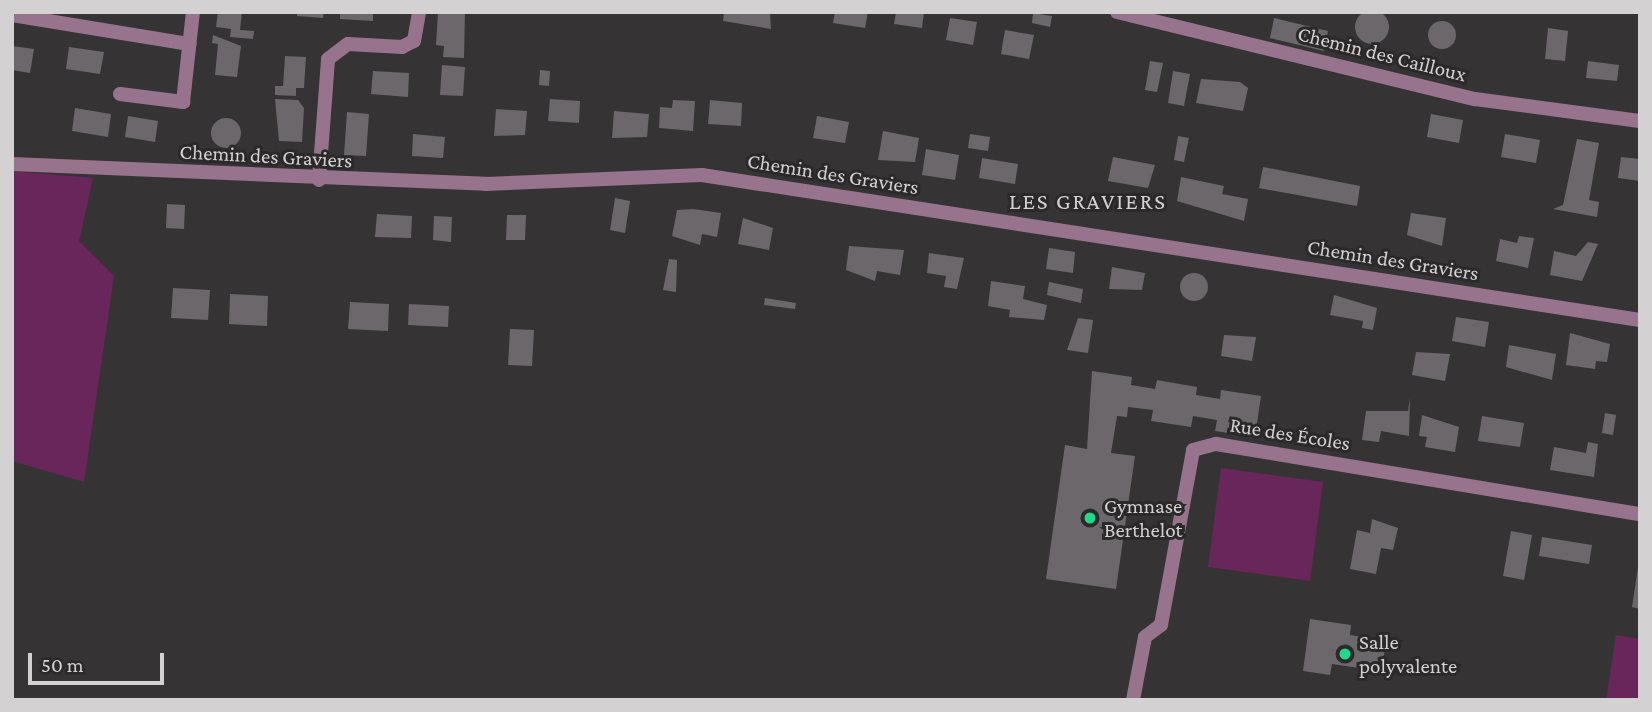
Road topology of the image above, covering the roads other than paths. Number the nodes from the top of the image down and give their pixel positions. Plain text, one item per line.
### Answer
1 (193, 12) edge
2 (419, 12) edge
3 (1117, 12) edge
4 (12, 15) edge
5 (190, 44) junction
6 (120, 94) dead end
7 (1640, 121) edge
8 (12, 164) edge
9 (319, 180) junction
10 (1640, 320) edge
11 (1640, 514) edge
12 (1133, 700) edge

1 - 5 street
2 - 9 street
3 - 7 street, Chemin des Cailloux
4 - 5 street
5 - 6 street
8 - 9 street, Chemin des Graviers
9 - 10 street, Chemin des Graviers
11 - 12 street, Rue des Écoles

